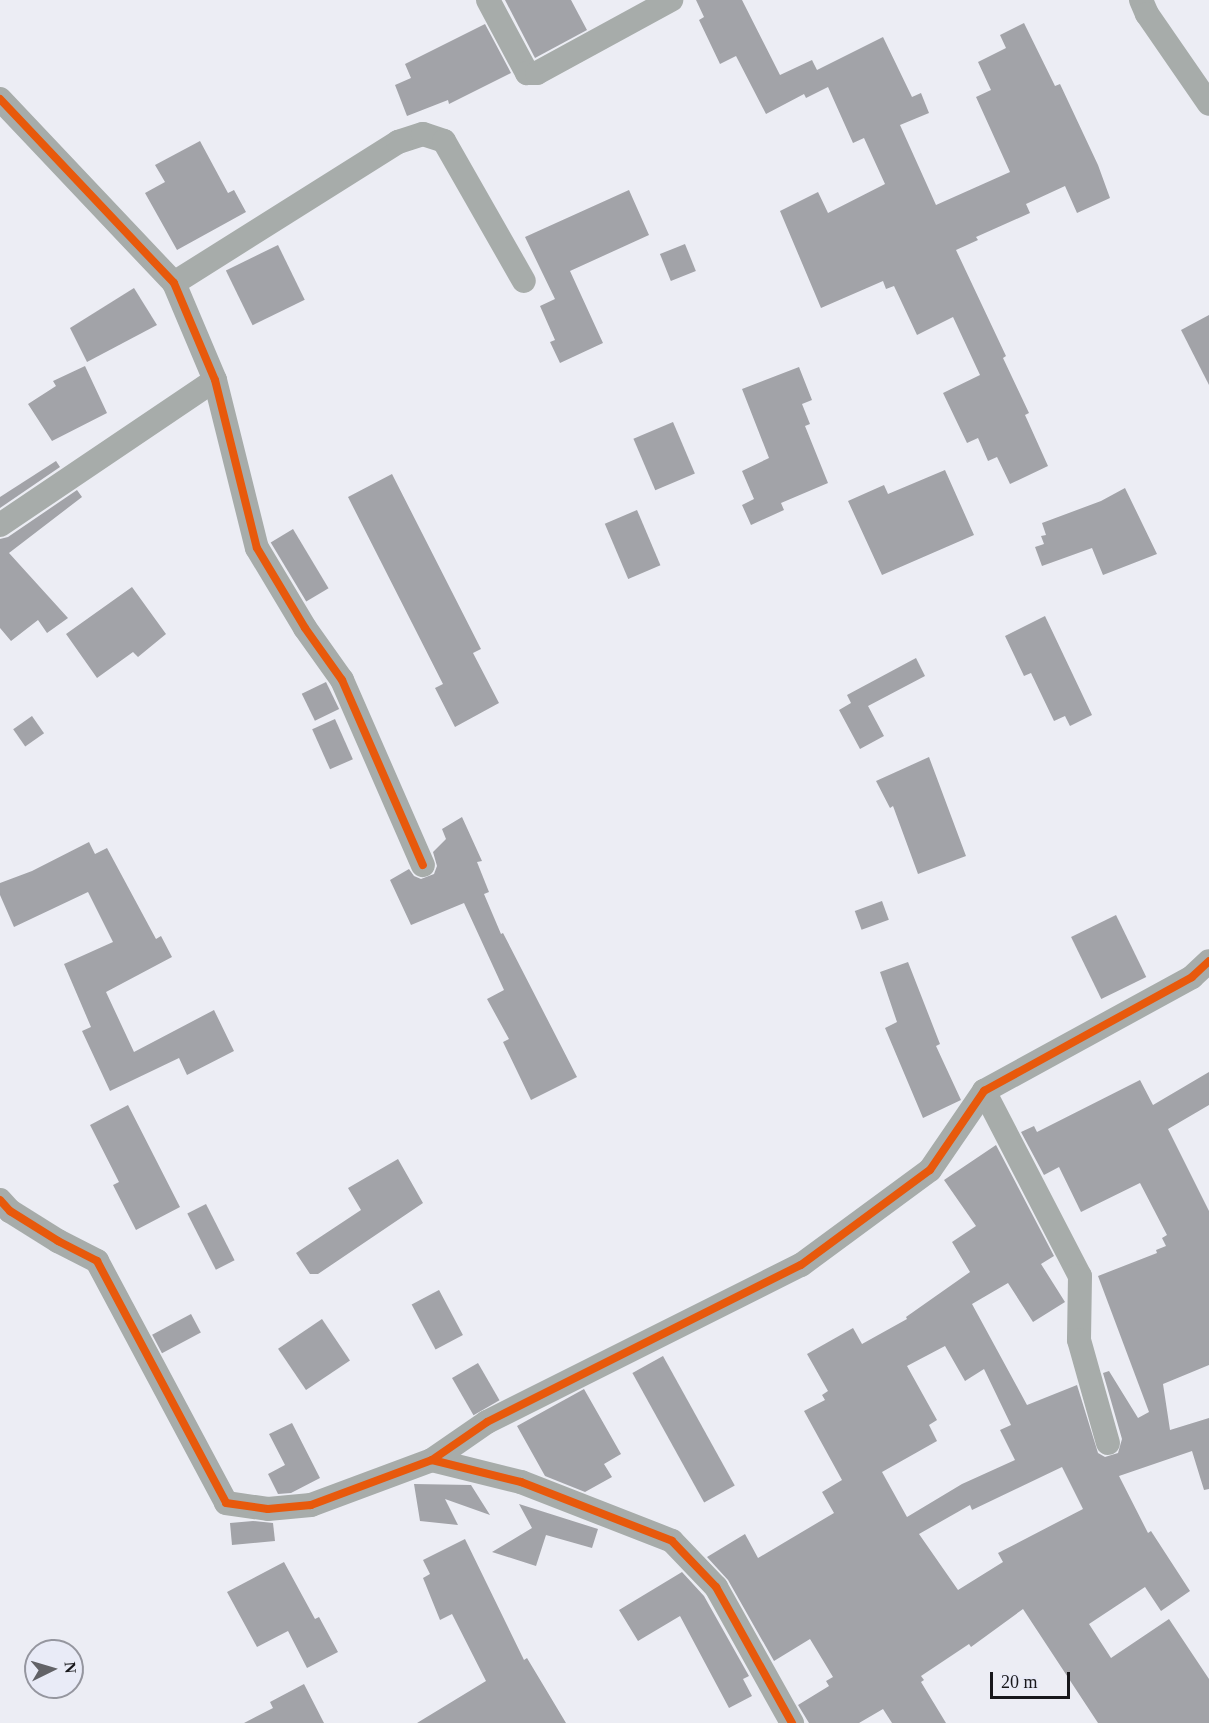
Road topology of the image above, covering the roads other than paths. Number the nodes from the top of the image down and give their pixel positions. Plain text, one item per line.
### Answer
1 (488, 0) edge
2 (671, 0) edge
3 (1141, 0) edge
4 (0, 99) edge
5 (1209, 104) edge
6 (524, 281) dead end
7 (174, 283) junction
8 (215, 380) junction
9 (0, 525) edge
10 (423, 865) dead end
11 (1209, 961) edge
12 (984, 1091) junction
13 (0, 1200) edge
14 (1108, 1443) dead end
15 (432, 1460) junction
16 (792, 1723) edge

1 - 2 street
3 - 5 street
4 - 7 street
6 - 7 street
7 - 8 street
8 - 9 street
8 - 10 street
11 - 12 street
12 - 14 street
12 - 15 street
13 - 15 street
15 - 16 street

